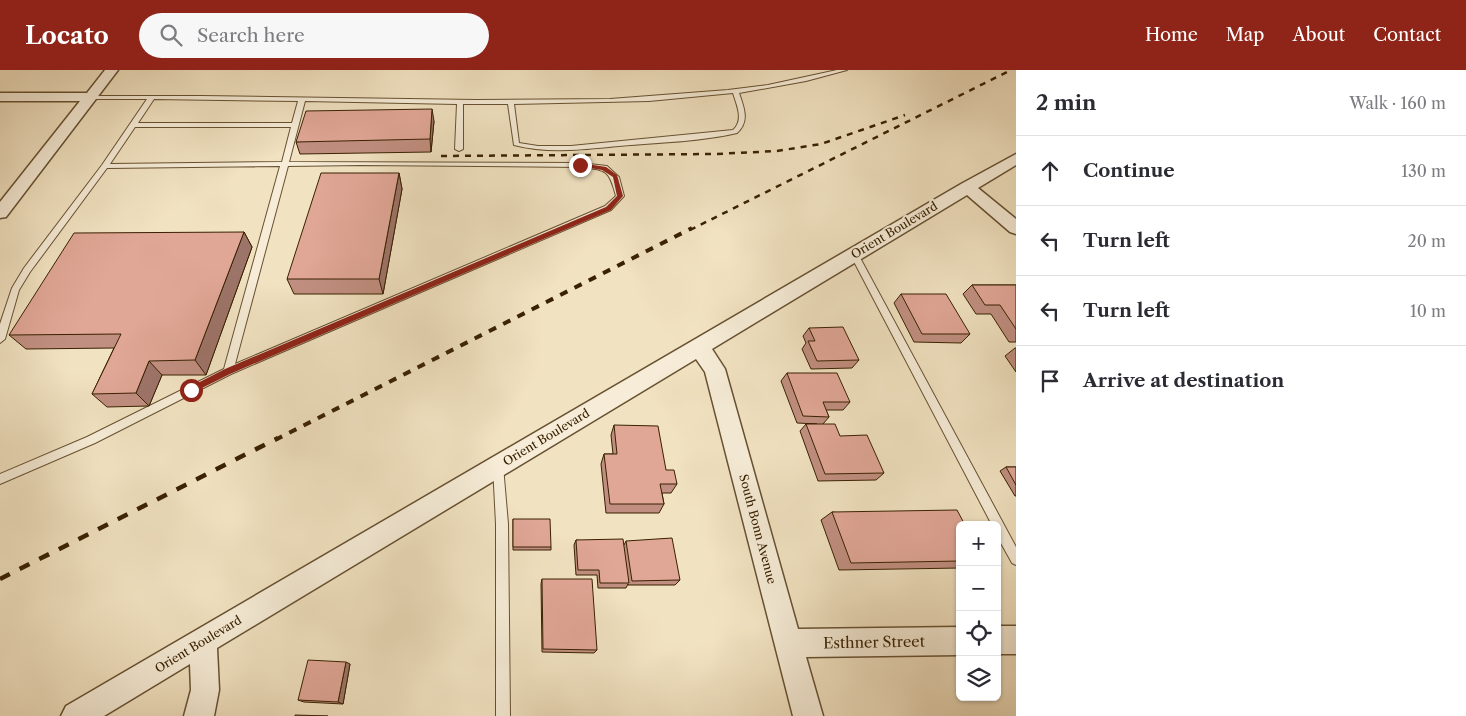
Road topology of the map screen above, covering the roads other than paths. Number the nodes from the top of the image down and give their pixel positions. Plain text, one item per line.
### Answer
1 (112, 70) edge
2 (844, 70) edge
3 (735, 91) junction
4 (91, 96) junction
5 (0, 97) edge
6 (152, 97) junction
7 (302, 100) junction
8 (460, 102) junction
9 (511, 102) junction
10 (294, 125) junction
11 (132, 126) junction
12 (459, 149) dead end
13 (1016, 159) edge
14 (283, 165) junction
15 (105, 166) junction
16 (967, 187) junction
17 (0, 214) edge
18 (1016, 228) edge
19 (854, 254) junction
20 (0, 339) edge
21 (699, 346) junction
22 (228, 372) junction
23 (498, 466) junction
24 (0, 479) edge
25 (1016, 560) edge
26 (956, 640) edge
27 (1001, 640) edge
28 (1016, 640) edge
29 (203, 642) junction
30 (788, 643) junction
31 (76, 716) edge
32 (199, 716) edge
33 (504, 716) edge
34 (808, 716) edge

1 - 4 street
2 - 3 lane
3 - 9 lane
3 - 9 lane
4 - 5 street
4 - 6 lane
4 - 17 street
6 - 7 lane
6 - 11 lane
7 - 8 lane
7 - 10 lane
8 - 9 lane
8 - 12 lane
10 - 11 lane
10 - 14 lane
11 - 15 lane
13 - 16 street, Orient Boulevard
14 - 15 lane
14 - 22 lane
14 - 22 lane
15 - 20 lane
16 - 18 street
16 - 19 street, Orient Boulevard
19 - 21 street, Orient Boulevard
19 - 25 lane
21 - 23 street, Orient Boulevard
21 - 30 street, South Bonn Avenue
22 - 24 lane
23 - 29 street, Orient Boulevard
23 - 33 lane
26 - 30 street, Esthner Street
27 - 28 street
29 - 31 street, Orient Boulevard
29 - 32 street
30 - 34 street, South Bonn Avenue

